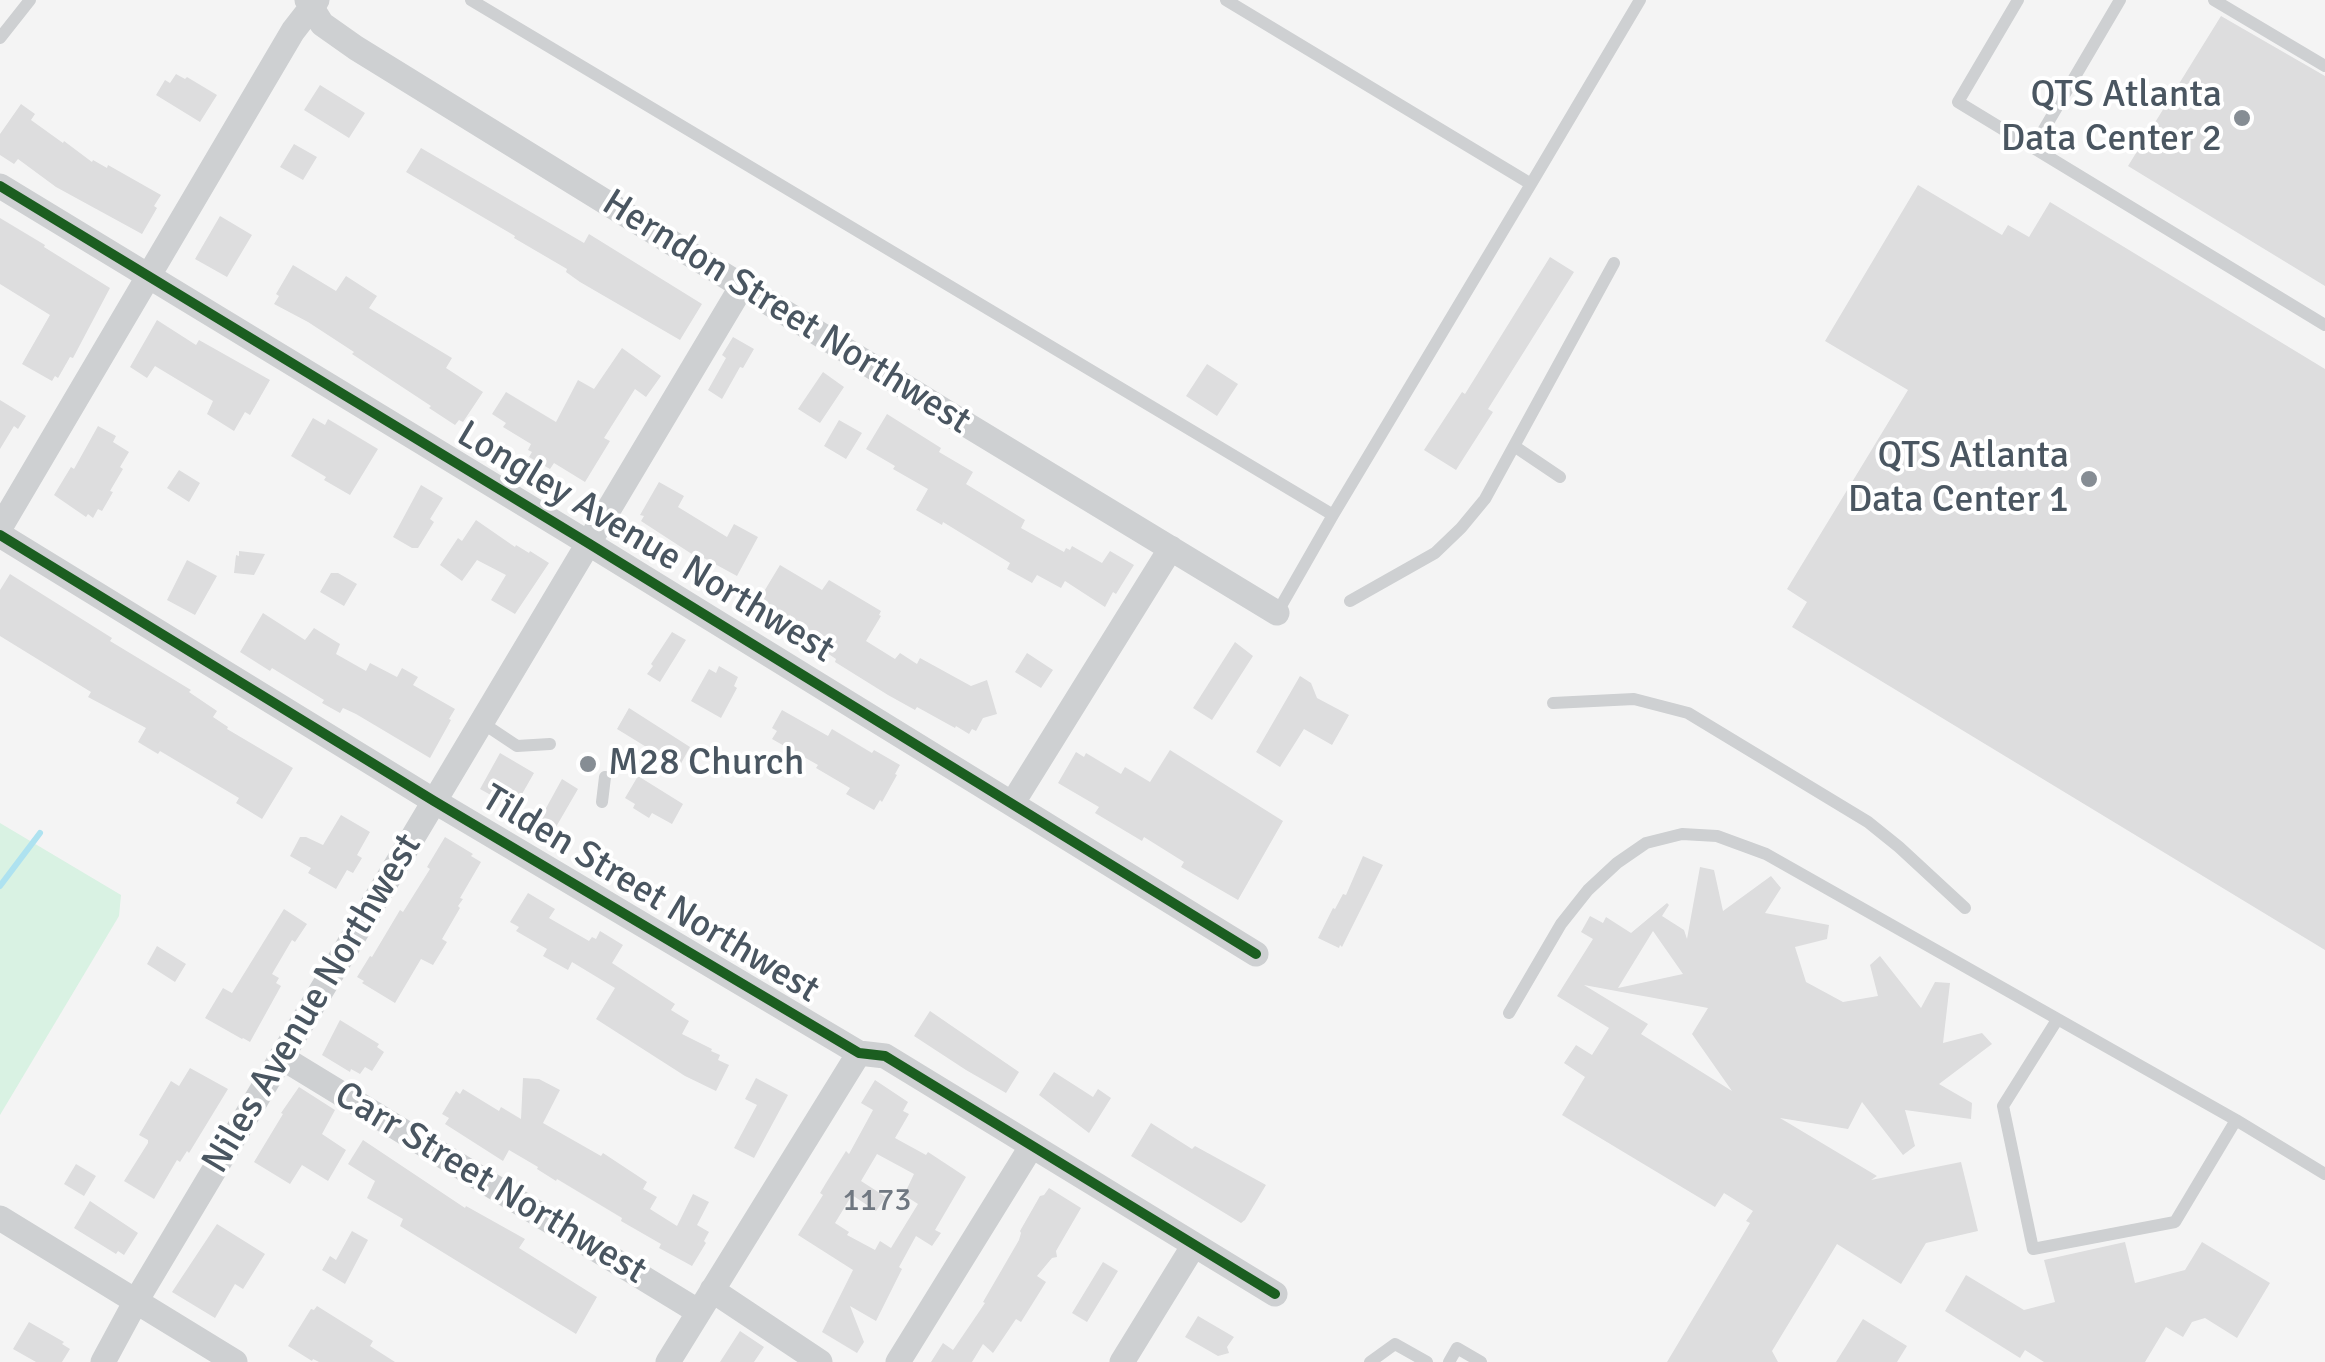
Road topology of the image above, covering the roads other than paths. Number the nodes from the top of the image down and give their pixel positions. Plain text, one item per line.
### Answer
1 (30, 0) edge
2 (471, 0) edge
3 (1226, 0) edge
4 (1640, 0) edge
5 (2018, 0) edge
6 (2120, 0) edge
7 (2214, 0) edge
8 (311, 3) edge
9 (0, 38) edge
10 (2325, 66) edge
11 (2033, 148) junction
12 (1531, 184) junction
13 (0, 186) edge
14 (1614, 263) dead end
15 (148, 275) junction
16 (742, 286) junction
17 (2325, 325) edge
18 (1514, 446) junction
19 (1560, 477) dead end
20 (1333, 515) junction
21 (0, 531) edge
22 (588, 543) junction
23 (1171, 548) junction
24 (1350, 601) dead end
25 (1278, 612) joint
26 (1553, 703) dead end
27 (481, 722) junction
28 (550, 744) dead end
29 (604, 777) dead end
30 (434, 802) junction
31 (602, 802) dead end
32 (1012, 804) junction
33 (1965, 908) dead end
34 (1256, 954) dead end
35 (1510, 1013) dead end
36 (2057, 1020) junction
37 (858, 1053) junction
38 (282, 1056) junction
39 (2236, 1120) junction
40 (1031, 1147) junction
41 (2325, 1174) edge
42 (0, 1218) edge
43 (1194, 1246) junction
44 (1275, 1294) dead end
45 (136, 1301) junction
46 (705, 1301) junction
47 (103, 1362) edge
48 (235, 1362) edge
49 (668, 1362) edge
50 (820, 1362) edge
51 (898, 1362) edge
52 (1122, 1362) edge
53 (1370, 1362) edge
54 (1427, 1362) edge
55 (1449, 1362) edge
56 (1481, 1362) edge

1 - 9 lane
2 - 20 lane
3 - 12 lane
4 - 12 lane
5 - 11 lane
6 - 11 lane
7 - 10 lane
8 - 15 street
8 - 16 street, Herndon Street Northwest
11 - 17 lane
12 - 20 lane
13 - 15 street, Longley Avenue Northwest
14 - 18 lane
15 - 21 street
15 - 22 street, Longley Avenue Northwest
16 - 22 street, Niles Avenue Northwest
16 - 23 street, Herndon Street Northwest
18 - 19 lane
18 - 24 lane
20 - 25 lane
21 - 30 street, Tilden Street Northwest
22 - 27 street, Niles Avenue Northwest
22 - 32 street, Longley Avenue Northwest
23 - 25 street, Herndon Street Northwest
23 - 32 street
26 - 33 lane
27 - 28 lane
27 - 30 street, Niles Avenue Northwest
29 - 31 lane
30 - 37 street, Tilden Street Northwest
30 - 38 street, Niles Avenue Northwest
32 - 34 street, Longley Avenue Northwest
35 - 36 lane
36 - 39 lane
36 - 39 lane
37 - 40 street, Tilden Street Northwest
37 - 46 street
38 - 45 street, Niles Avenue Northwest
38 - 46 street, Carr Street Northwest
39 - 41 lane
40 - 43 street, Tilden Street Northwest
40 - 51 street
42 - 45 street
43 - 44 street, Tilden Street Northwest
43 - 52 street
45 - 47 street, Niles Avenue Northwest
45 - 48 street
46 - 49 street
46 - 50 street, Carr Street Northwest
53 - 54 lane
55 - 56 lane

